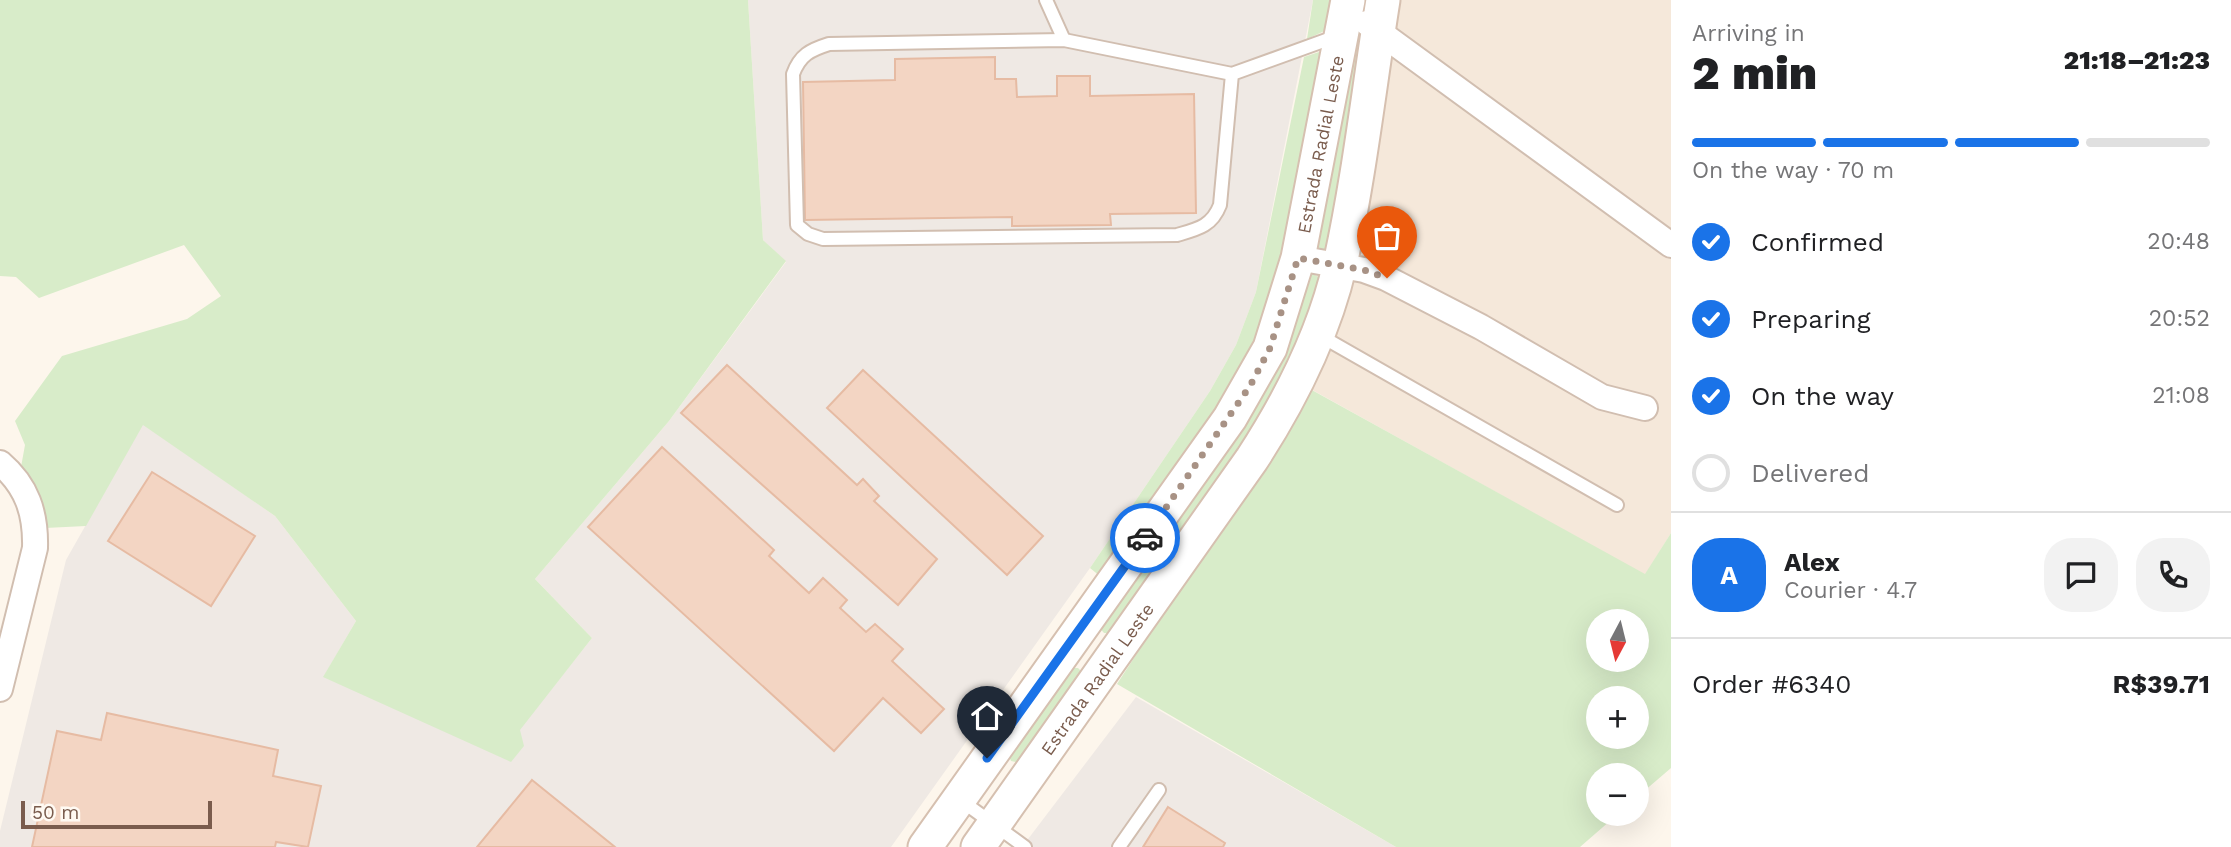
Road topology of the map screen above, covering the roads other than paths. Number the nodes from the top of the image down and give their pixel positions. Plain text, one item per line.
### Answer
1 (1046, 0) edge
2 (1345, 15) edge
3 (1381, 15) edge
4 (1064, 40) junction
5 (1232, 74) junction
6 (1671, 245) edge
7 (1298, 258) junction
8 (1339, 265) junction
9 (1317, 334) junction
10 (1645, 408) dead end
11 (0, 463) edge
12 (1617, 505) dead end
13 (1074, 636) junction
14 (1108, 662) junction
15 (0, 690) edge
16 (1159, 790) dead end
17 (958, 799) junction
18 (986, 836) edge
19 (925, 847) edge
20 (1025, 847) edge
21 (1119, 847) edge

1 - 4 lane
2 - 3 street
2 - 5 lane
2 - 7 street, Estrada Radial Leste
3 - 6 street
3 - 8 street, Estrada Radial Leste
4 - 5 lane
4 - 5 lane
7 - 8 street
7 - 13 street, Estrada Radial Leste
8 - 9 street, Estrada Radial Leste
8 - 10 street
9 - 12 lane
9 - 14 street, Estrada Radial Leste
11 - 15 street
13 - 14 street
13 - 17 street, Estrada Radial Leste
14 - 18 street, Estrada Radial Leste
16 - 21 lane
17 - 18 lane
17 - 19 street, Estrada Radial Leste
18 - 20 lane

